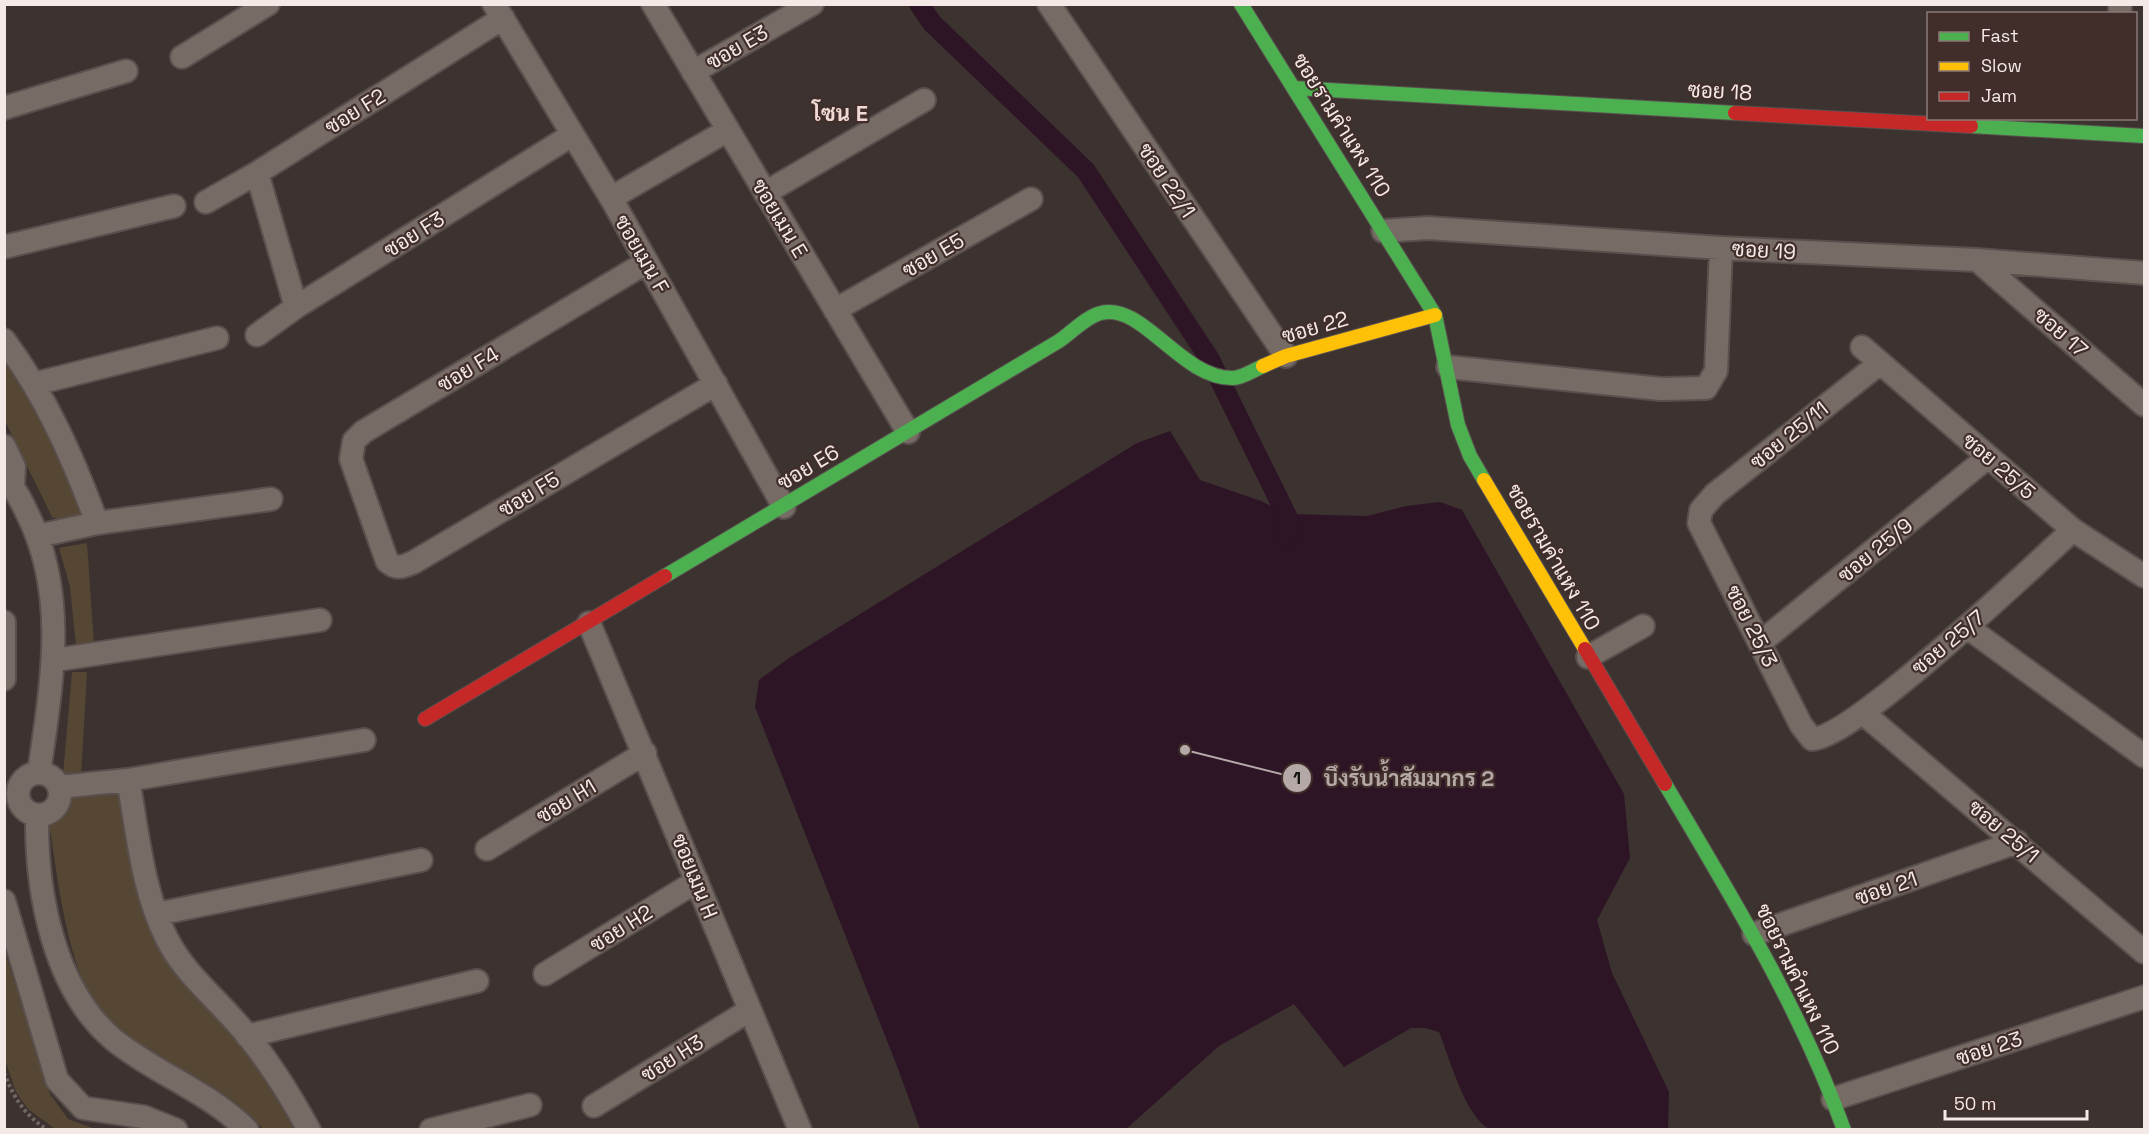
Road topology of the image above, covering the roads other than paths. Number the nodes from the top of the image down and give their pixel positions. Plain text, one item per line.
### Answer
1 (268, 4) edge
2 (653, 4) edge
3 (812, 4) edge
4 (1049, 4) edge
5 (1241, 4) edge
6 (498, 11) edge
7 (182, 57) dead end
8 (126, 71) dead end
9 (693, 72) junction
10 (1294, 88) junction
11 (924, 100) dead end
12 (4, 108) edge
13 (1927, 117) edge
14 (1983, 120) edge
15 (2112, 126) edge
16 (728, 130) junction
17 (572, 135) junction
18 (2145, 136) edge
19 (257, 173) junction
20 (765, 193) junction
21 (611, 198) junction
22 (1031, 199) dead end
23 (206, 201) dead end
24 (174, 206) dead end
25 (1383, 231) junction
26 (4, 247) edge
27 (1721, 248) junction
28 (1977, 260) junction
29 (646, 262) junction
30 (2145, 273) edge
31 (296, 307) junction
32 (835, 310) junction
33 (1435, 315) junction
34 (257, 335) dead end
35 (217, 338) dead end
36 (4, 340) edge
37 (1862, 347) dead end
38 (1286, 356) junction
39 (1880, 363) junction
40 (1448, 367) junction
41 (1208, 374) joint
42 (34, 384) junction
43 (716, 384) junction
44 (2145, 405) edge
45 (908, 432) junction
46 (4, 446) edge
47 (1988, 457) junction
48 (9, 483) edge
49 (271, 499) dead end
50 (784, 507) junction
51 (369, 510) joint
52 (1701, 510) joint
53 (97, 523) junction
54 (2073, 530) junction
55 (39, 536) junction
56 (2145, 576) edge
57 (320, 620) dead end
58 (4, 622) edge
59 (589, 623) junction
60 (1642, 626) dead end
61 (1967, 627) junction
62 (1761, 642) junction
63 (1588, 657) junction
64 (55, 660) junction
65 (4, 679) edge
66 (1863, 713) junction
67 (425, 719) dead end
68 (1812, 739) joint
69 (364, 740) dead end
70 (645, 753) junction
71 (2145, 756) edge
72 (39, 773) junction
73 (128, 780) junction
74 (59, 787) junction
75 (37, 816) junction
76 (2017, 842) junction
77 (487, 849) dead end
78 (421, 860) dead end
79 (697, 881) junction
80 (4, 901) edge
81 (157, 914) junction
82 (1754, 934) junction
83 (2145, 952) edge
84 (545, 974) dead end
85 (477, 981) dead end
86 (2145, 997) edge
87 (750, 1010) junction
88 (247, 1036) junction
89 (1833, 1099) junction
90 (530, 1105) dead end
91 (594, 1106) dead end
92 (176, 1130) edge
93 (247, 1130) edge
94 (309, 1130) edge
95 (431, 1130) edge
96 (800, 1130) edge
97 (1844, 1130) edge

1 - 7 street
2 - 9 street, ซอยเมน E
3 - 9 street, ซอย E3
4 - 38 street, ซอย 22/1
5 - 10 street, ซอยรามคำแหง 110
6 - 17 street, ซอยเมน F
6 - 19 street, ซอย F2
8 - 12 street
9 - 16 street, ซอยเมน E
10 - 13 street, ซอย 18
10 - 25 street, ซอยรามคำแหง 110
11 - 20 street
14 - 15 street, ซอย 18
15 - 18 street, ซอย 18
16 - 20 street, ซอยเมน E
16 - 21 street
17 - 21 street, ซอยเมน F
17 - 31 street, ซอย F3
19 - 23 street, ซอย F2
19 - 31 street
20 - 32 street, ซอยเมน E
21 - 29 street, ซอยเมน F
22 - 32 street, ซอย E5
24 - 26 street
25 - 27 street, ซอย 19
25 - 33 street, ซอยรามคำแหง 110
27 - 28 street, ซอย 19
27 - 40 street
28 - 30 street, ซอย 19
28 - 44 street, ซอย 17
29 - 43 street, ซอยเมน F
29 - 51 street, ซอย F4
31 - 34 street, ซอย F3
32 - 45 street, ซอยเมน E
33 - 38 street, ซอย 22
33 - 40 street, ซอยรามคำแหง 110
35 - 42 street
36 - 42 street
37 - 39 street, ซอย 25/5
38 - 41 street, ซอย 22
39 - 47 street, ซอย 25/5
39 - 52 street, ซอย 25/11
40 - 63 street, ซอยรามคำแหง 110
41 - 45 street, ซอย E6
42 - 53 street
43 - 50 street, ซอยเมน F
43 - 51 street, ซอย F5
45 - 50 street, ซอย E6
46 - 48 street
47 - 54 street, ซอย 25/5
47 - 62 street, ซอย 25/9
48 - 55 street
49 - 53 street
50 - 59 street, ซอย E6
52 - 62 street, ซอย 25/3
53 - 55 street
54 - 56 street, ซอย 25/5
54 - 61 street, ซอย 25/7
55 - 64 street
57 - 64 street
58 - 65 street
59 - 67 street, ซอย E6
59 - 70 street, ซอยเมน H
60 - 63 street
61 - 66 street, ซอย 25/7
61 - 71 street
62 - 68 street, ซอย 25/3
63 - 82 street, ซอยรามคำแหง 110
64 - 72 street
66 - 68 street, ซอย 25/7
66 - 76 street, ซอย 25/1
69 - 73 street
70 - 77 street, ซอย H1
70 - 79 street, ซอยเมน H
72 - 74 street
72 - 75 street
73 - 74 street
73 - 81 street
74 - 75 street
75 - 93 street
76 - 82 street, ซอย 21
76 - 83 street, ซอย 25/1
78 - 81 street
79 - 84 street, ซอย H2
79 - 87 street, ซอยเมน H
80 - 92 street
81 - 88 street
82 - 89 street, ซอยรามคำแหง 110
85 - 88 street
86 - 89 street, ซอย 23
87 - 91 street, ซอย H3
87 - 96 street, ซอยเมน H
88 - 94 street
89 - 97 street, ซอยรามคำแหง 110
90 - 95 street

